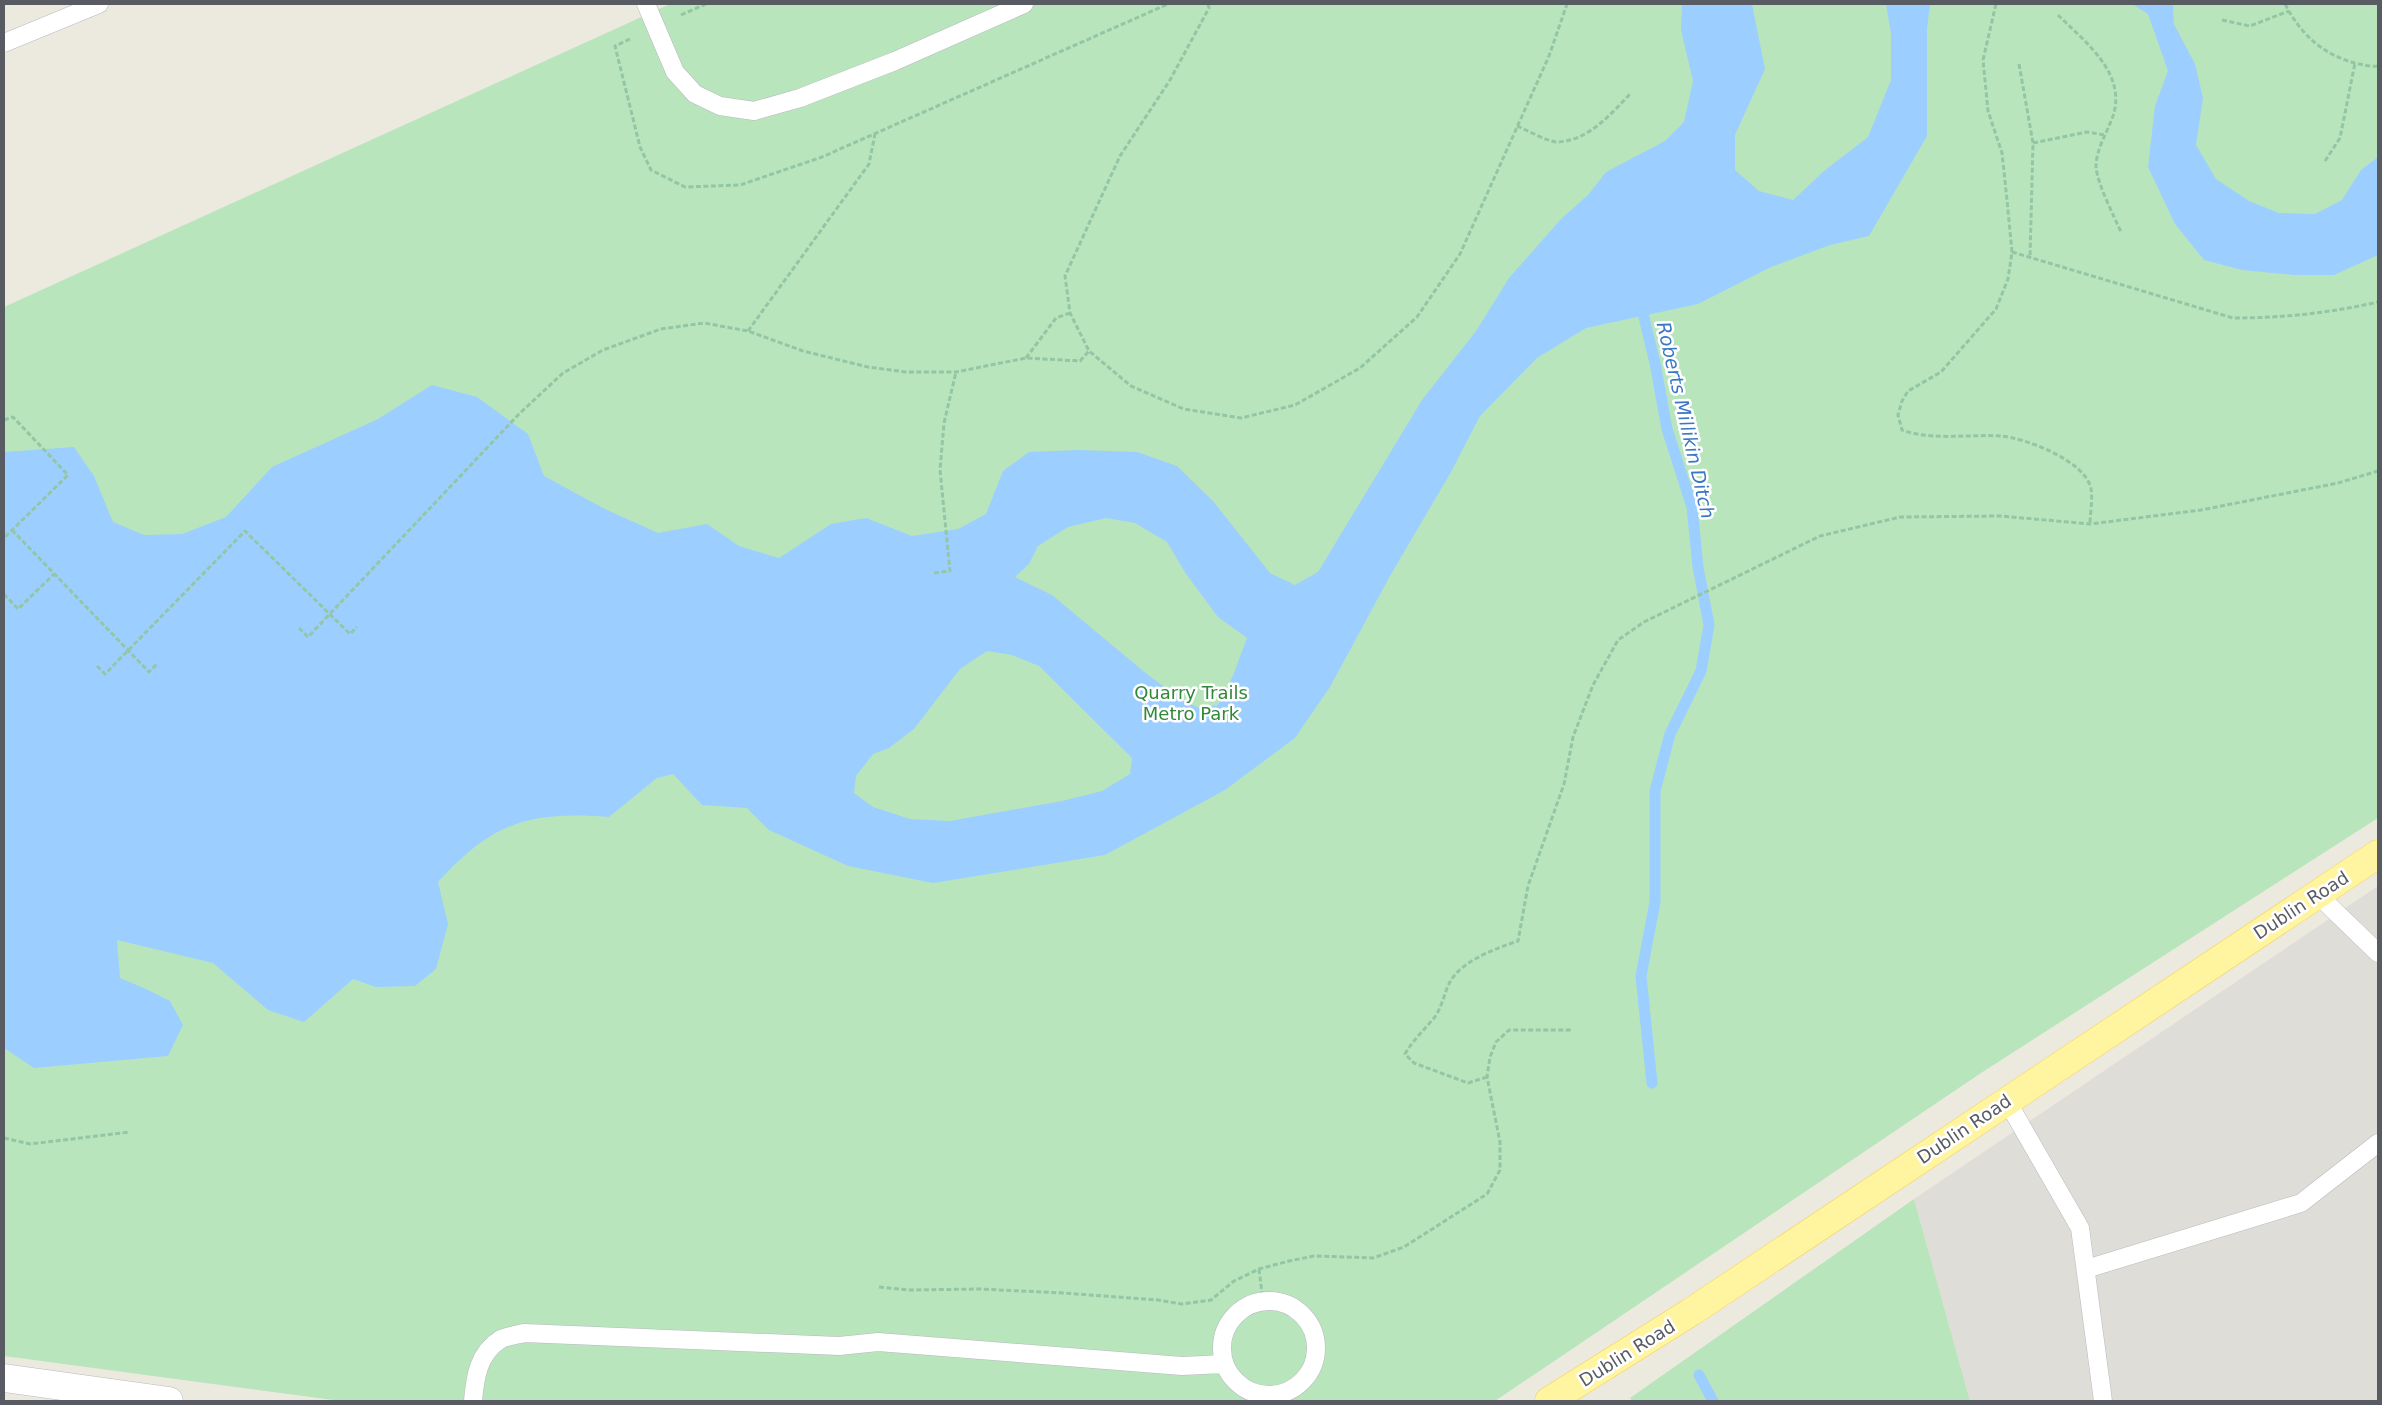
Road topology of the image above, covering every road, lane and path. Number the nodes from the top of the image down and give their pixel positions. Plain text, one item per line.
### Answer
1 (646, 4) edge
2 (1024, 4) edge
3 (1168, 4) edge
4 (1208, 4) edge
5 (1567, 4) edge
6 (1996, 4) edge
7 (2285, 4) edge
8 (94, 5) edge
9 (2289, 11) junction
10 (2058, 14) dead end
11 (2222, 20) dead end
12 (4, 43) edge
13 (615, 46) dead end
14 (2355, 63) junction
15 (2019, 64) dead end
16 (2378, 66) edge
17 (1630, 94) dead end
18 (1517, 126) junction
19 (876, 134) junction
20 (2105, 135) junction
21 (2033, 143) junction
22 (2325, 161) dead end
23 (2121, 232) dead end
24 (2012, 252) junction
25 (2030, 257) junction
26 (2378, 302) edge
27 (1070, 314) junction
28 (748, 330) junction
29 (1089, 351) junction
30 (1026, 358) junction
31 (956, 372) junction
32 (4, 420) edge
33 (2378, 471) edge
34 (2090, 524) junction
35 (12, 530) junction
36 (4, 538) edge
37 (934, 573) dead end
38 (54, 574) junction
39 (4, 594) edge
40 (329, 614) junction
41 (357, 627) dead end
42 (299, 628) dead end
43 (128, 651) junction
44 (157, 664) dead end
45 (97, 666) dead end
46 (2378, 854) edge
47 (2317, 894) junction
48 (2378, 952) edge
49 (1571, 1030) dead end
50 (1488, 1078) junction
51 (2007, 1101) junction
52 (130, 1132) dead end
53 (4, 1138) edge
54 (2378, 1143) edge
55 (1259, 1269) junction
56 (2086, 1269) junction
57 (879, 1287) dead end
58 (1263, 1301) junction
59 (1224, 1364) junction
60 (4, 1378) edge
61 (1558, 1399) edge
62 (169, 1401) edge
63 (473, 1401) edge
64 (2104, 1401) edge

1 - 2 lane
3 - 19 path
4 - 27 path
5 - 18 path
6 - 24 path
7 - 9 path
8 - 12 lane
9 - 11 path
9 - 14 path
10 - 20 path
13 - 19 path
14 - 16 path
14 - 22 path
15 - 21 path
17 - 18 path
18 - 29 path
19 - 28 path
20 - 21 path
20 - 23 path
21 - 25 path
24 - 25 path
24 - 34 path
25 - 26 path
27 - 29 path
27 - 30 path
28 - 31 path
28 - 40 path
29 - 30 path
30 - 31 path
31 - 37 path
32 - 35 path
33 - 34 path
34 - 50 path
35 - 36 path
35 - 38 path
38 - 39 path
38 - 43 path
40 - 41 path
40 - 42 path
40 - 43 path
43 - 44 path
43 - 45 path
46 - 47 main road, Dublin Road
47 - 48 lane
47 - 51 main road, Dublin Road
49 - 50 path
50 - 55 path
51 - 56 lane
51 - 61 main road, Dublin Road
52 - 53 path
54 - 56 lane
55 - 57 path
55 - 58 path
56 - 64 lane
58 - 59 lane
58 - 59 lane
59 - 63 lane
60 - 62 street

